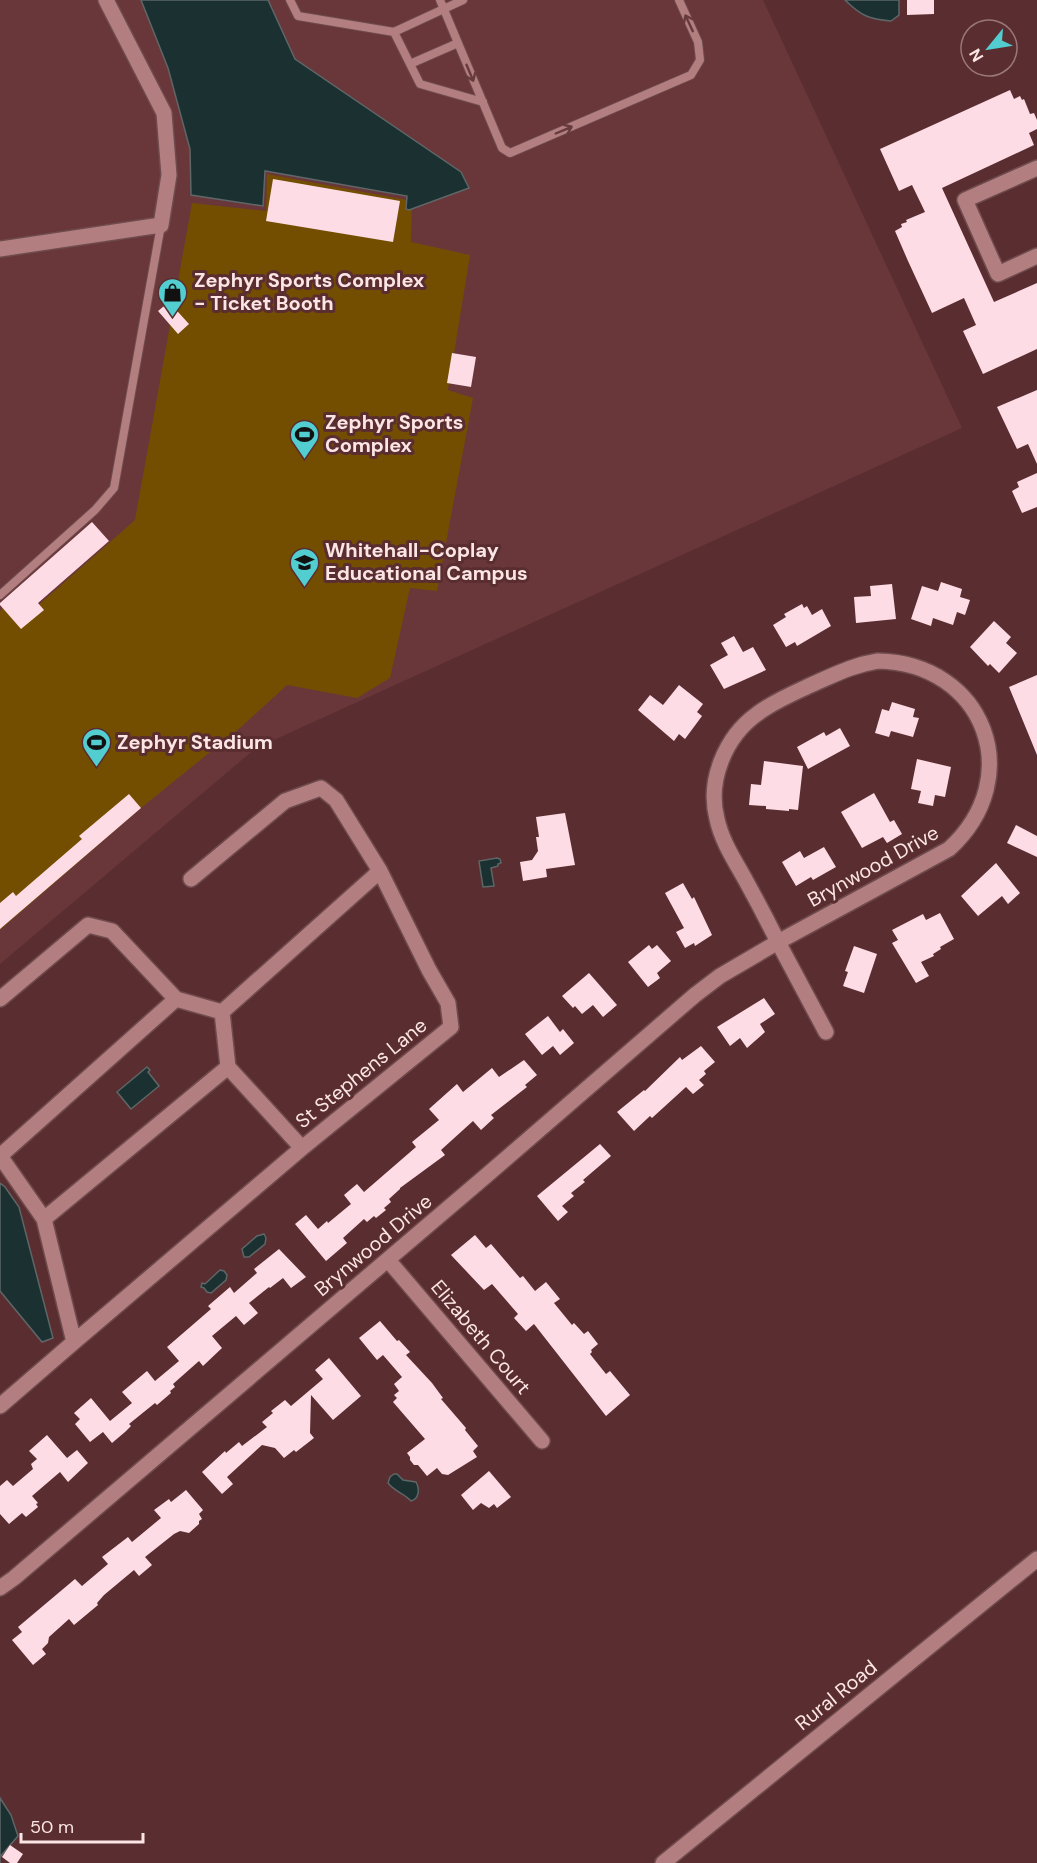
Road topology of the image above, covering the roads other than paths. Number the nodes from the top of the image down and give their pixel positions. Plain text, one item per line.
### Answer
1 (106, 0) edge
2 (290, 0) edge
3 (440, 0) edge
4 (463, 0) edge
5 (679, 0) edge
6 (443, 9) junction
7 (394, 32) junction
8 (458, 43) junction
9 (410, 64) junction
10 (483, 102) junction
11 (1037, 168) edge
12 (161, 225) junction
13 (0, 249) edge
14 (1037, 256) edge
15 (0, 594) edge
16 (380, 871) junction
17 (191, 879) dead end
18 (778, 942) junction
19 (0, 999) edge
20 (176, 999) junction
21 (222, 1012) junction
22 (826, 1032) dead end
23 (228, 1067) junction
24 (302, 1148) junction
25 (0, 1156) edge
26 (44, 1219) junction
27 (388, 1260) junction
28 (74, 1342) junction
29 (0, 1407) edge
30 (542, 1441) dead end
31 (1037, 1559) edge
32 (0, 1588) edge
33 (663, 1863) edge

1 - 12 street
2 - 7 lane
3 - 6 lane
4 - 6 lane
10 -> 5 lane
6 - 7 lane
6 - 8 lane
7 - 9 lane
8 - 9 lane
8 -> 10 lane
9 - 10 lane
11 - 14 street
12 - 13 street
12 - 15 lane
16 - 17 street, St Stephens Lane
16 - 21 street
16 - 24 street, St Stephens Lane
18 - 18 street, Brynwood Drive
18 - 22 street, Brynwood Drive
18 - 27 street, Brynwood Drive
19 - 20 street
20 - 21 street
20 - 25 street
21 - 23 street
23 - 24 street, St Stephens Lane
23 - 26 street
24 - 28 street, St Stephens Lane
25 - 26 street
26 - 28 street
27 - 30 street, Elizabeth Court
27 - 32 street, Brynwood Drive
28 - 29 street, St Stephens Lane
31 - 33 street, Rural Road

